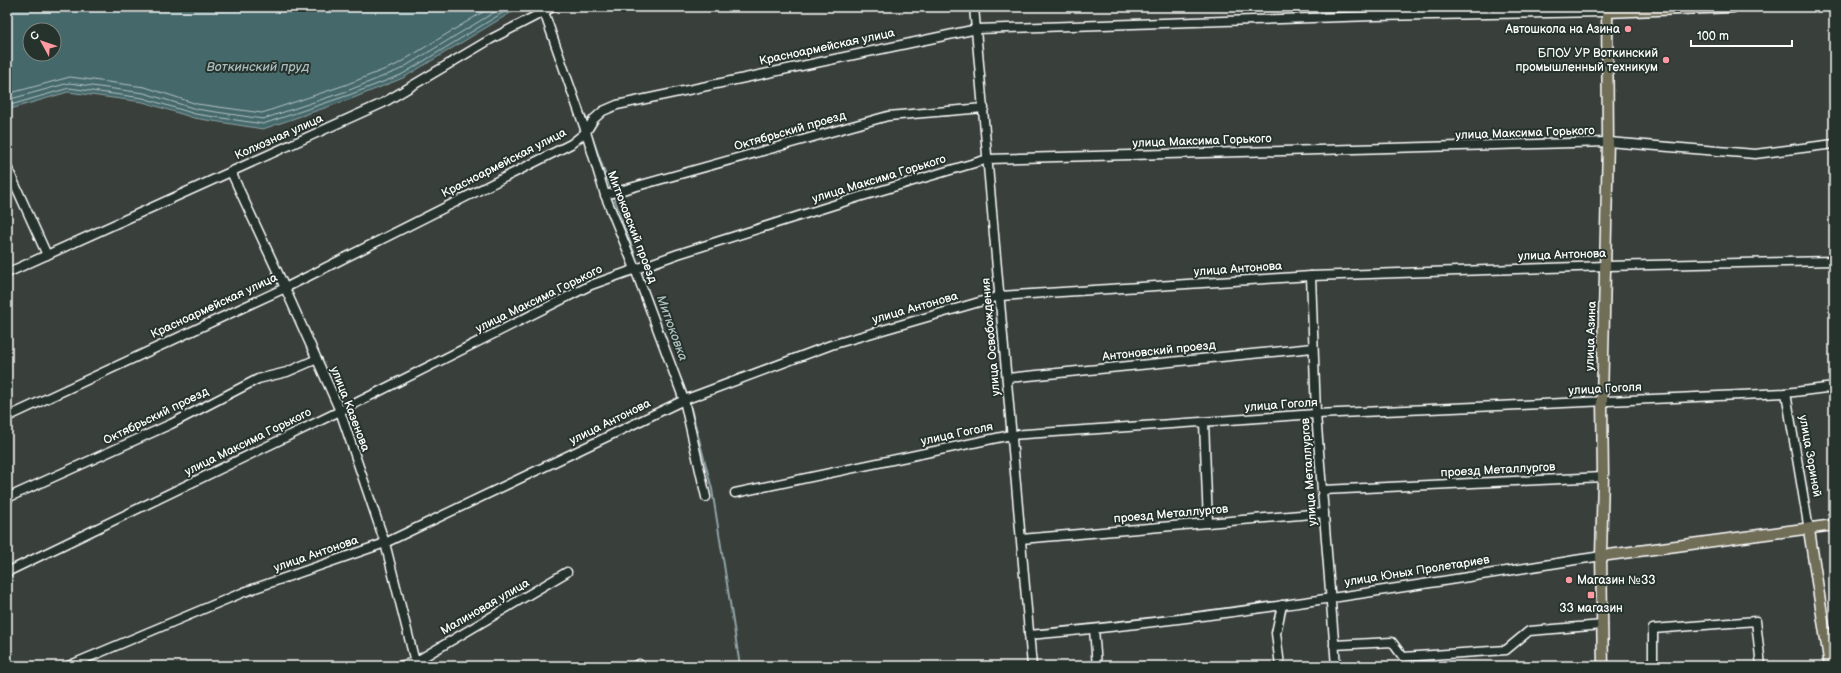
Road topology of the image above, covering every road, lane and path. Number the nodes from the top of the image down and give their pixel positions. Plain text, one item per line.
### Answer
1 (553, 7) edge
2 (974, 7) edge
3 (1732, 7) edge
4 (1607, 9) edge
5 (544, 12) junction
6 (977, 29) junction
7 (984, 108) junction
8 (586, 132) junction
9 (1608, 142) junction
10 (1834, 144) edge
11 (988, 159) junction
12 (7, 167) edge
13 (231, 172) junction
14 (605, 195) junction
15 (47, 255) junction
16 (1834, 261) edge
17 (1606, 266) junction
18 (638, 268) junction
19 (7, 273) edge
20 (1311, 276) junction
21 (285, 288) junction
22 (1000, 296) junction
23 (1313, 348) junction
24 (317, 359) junction
25 (1007, 378) junction
26 (1834, 387) edge
27 (1786, 393) junction
28 (684, 400) junction
29 (1602, 401) junction
30 (340, 411) junction
31 (1316, 414) junction
32 (7, 416) edge
33 (1204, 422) junction
34 (1011, 435) junction
35 (1603, 477) junction
36 (1323, 490) junction
37 (735, 493) dead end
38 (706, 497) dead end
39 (7, 498) edge
40 (1324, 513) junction
41 (1208, 523) junction
42 (1834, 525) edge
43 (1809, 530) junction
44 (1021, 539) junction
45 (385, 543) junction
46 (1601, 556) junction
47 (7, 572) edge
48 (567, 572) dead end
49 (1330, 598) junction
50 (1282, 605) junction
51 (1603, 625) junction
52 (1094, 630) junction
53 (1029, 635) junction
54 (1334, 645) junction
55 (416, 664) edge
56 (68, 666) edge
57 (399, 666) edge
58 (1032, 666) edge
59 (1098, 666) edge
60 (1280, 666) edge
61 (1336, 666) edge
62 (1603, 666) edge
63 (1653, 666) edge
64 (1761, 666) edge
65 (1830, 666) edge

1 - 5 street, Колхозная улица
2 - 6 street, улица Освобождения
3 - 4 main road, Красноармейская улица
4 - 6 street, Красноармейская улица
4 - 9 main road, улица Азина
5 - 8 street, Митюковский проезд
5 - 13 street, Колхозная улица
6 - 7 street, улица Освобождения
6 - 8 street, Красноармейская улица
7 - 11 street, улица Освобождения
7 - 14 street, Октябрьский проезд
8 - 14 street, Митюковский проезд
8 - 21 street, Красноармейская улица
9 - 10 street, улица Максима Горького
9 - 11 street, улица Максима Горького
9 - 17 main road, улица Азина
11 - 18 street, улица Максима Горького
11 - 22 street, улица Освобождения
12 - 15 street
13 - 15 street, Колхозная улица
13 - 21 street, улица Казенова
14 - 18 street, Митюковский проезд
15 - 19 street, Колхозная улица
16 - 17 street, улица Антонова
17 - 20 street, улица Антонова
17 - 29 main road, улица Азина
18 - 28 street, Митюковский проезд
18 - 30 street, улица Максима Горького
20 - 22 street, улица Антонова
20 - 23 street, улица Металлургов
21 - 24 street, улица Казенова
21 - 32 street, Красноармейская улица
22 - 25 street, улица Освобождения
22 - 28 street, улица Антонова
23 - 25 street, Антоновский проезд
23 - 31 street, улица Металлургов
24 - 30 street, улица Казенова
24 - 39 street, Октябрьский проезд
25 - 34 street, улица Освобождения
26 - 27 street, улица Гоголя
27 - 29 street, улица Гоголя
27 - 43 street, улица Зориной
28 - 38 street, Митюковский проезд
28 - 45 street, улица Антонова
29 - 31 street, улица Гоголя
29 - 35 main road, улица Азина
30 - 45 street, улица Казенова
30 - 47 street, улица Максима Горького
31 - 33 street, улица Гоголя
31 - 36 street, улица Металлургов
33 - 34 street, улица Гоголя
33 - 41 street
34 - 37 street, улица Гоголя
34 - 44 street, улица Освобождения
35 - 36 street, проезд Металлургов
35 - 46 main road, улица Азина
36 - 40 street, улица Металлургов
40 - 41 street, проезд Металлургов
40 - 49 street, улица Металлургов
41 - 44 street, проезд Металлургов
42 - 43 main road, улица Юных Пролетариев
43 - 46 main road, улица Юных Пролетариев
43 - 65 main road, улица Зориной
44 - 53 street, улица Освобождения
45 - 55 street, улица Казенова
45 - 56 street, улица Антонова
46 - 49 street, улица Юных Пролетариев
46 - 51 main road, улица Азина
48 - 55 street, Малиновая улица
49 - 50 street, улица Юных Пролетариев
49 - 54 street, улица Металлургов
50 - 52 street, улица Юных Пролетариев
50 - 60 street
51 - 54 street
51 - 62 main road, улица Азина
52 - 53 street, улица Юных Пролетариев
52 - 59 street
53 - 58 street, улица Освобождения
54 - 61 street, улица Металлургов
55 - 57 street, Малиновая улица
63 - 64 street

